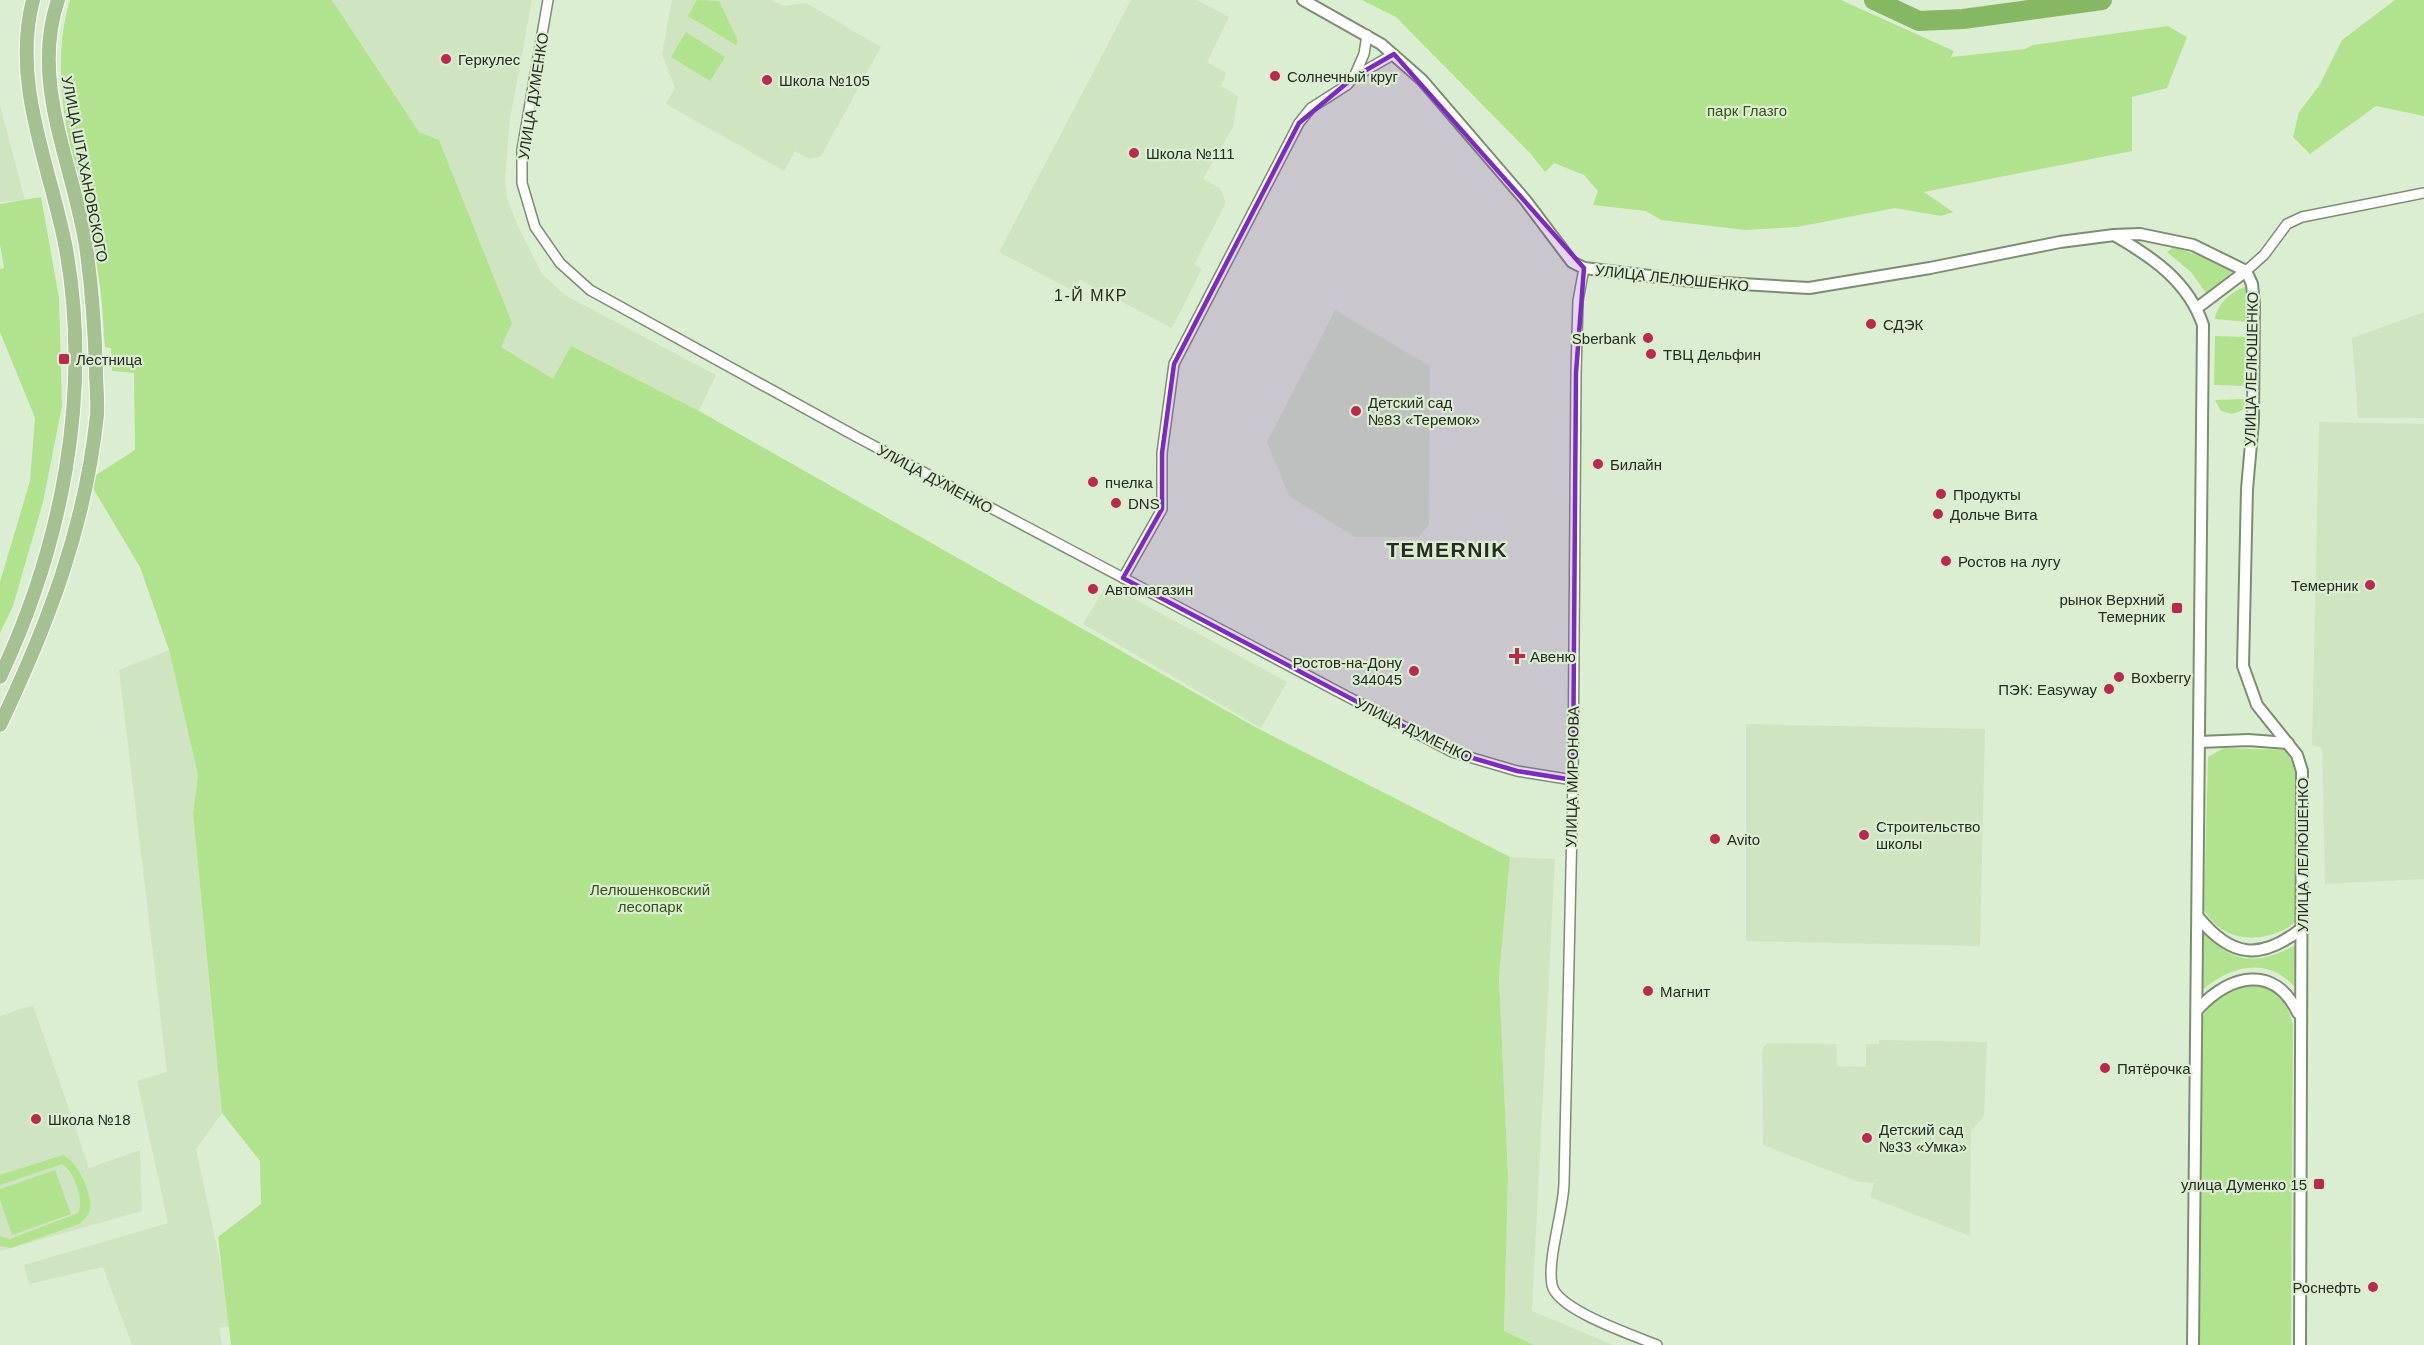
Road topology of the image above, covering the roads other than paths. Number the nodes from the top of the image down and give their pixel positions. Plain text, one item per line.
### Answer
1 (33, 0) edge
2 (58, 0) edge
3 (548, 0) edge
4 (1303, 0) edge
5 (1367, 35) junction
6 (1394, 54) junction
7 (1354, 77) junction
8 (2424, 193) edge
9 (2114, 234) junction
10 (1584, 268) junction
11 (2246, 271) junction
12 (2197, 308) junction
13 (1123, 578) junction
14 (0, 677) edge
15 (0, 725) edge
16 (2199, 742) junction
17 (2288, 743) junction
18 (1573, 780) junction
19 (2199, 918) junction
20 (2301, 929) junction
21 (2198, 1009) junction
22 (2300, 1016) junction
23 (1657, 1345) edge
24 (2193, 1345) edge
25 (2300, 1345) edge

1 - 14 main road
2 - 15 main road, УЛИЦА ШТАХАНОВСКОГО
3 - 13 street, УЛИЦА ДУМЕНКО
4 - 5 street, УЛИЦА ЛЕЛЮШЕНКО
5 - 6 street, УЛИЦА ЛЕЛЮШЕНКО
5 - 7 street
6 - 7 street
6 - 10 street, УЛИЦА ЛЕЛЮШЕНКО
7 - 13 street
8 - 11 street
9 - 10 street, УЛИЦА ЛЕЛЮШЕНКО
9 - 11 street, УЛИЦА ЛЕЛЮШЕНКО
9 - 12 street
10 - 18 street, УЛИЦА МИРОНОВА
11 - 12 street
11 - 17 street, УЛИЦА ЛЕЛЮШЕНКО
12 - 16 street
13 - 18 street, УЛИЦА ДУМЕНКО
16 - 17 street
16 - 19 street
17 - 20 street, УЛИЦА ЛЕЛЮШЕНКО
18 - 23 street, УЛИЦА МИРОНОВА
19 - 20 street
19 - 21 street
20 - 22 street, УЛИЦА ЛЕЛЮШЕНКО
21 - 22 street
21 - 24 street
22 - 25 street, УЛИЦА ЛЕЛЮШЕНКО

